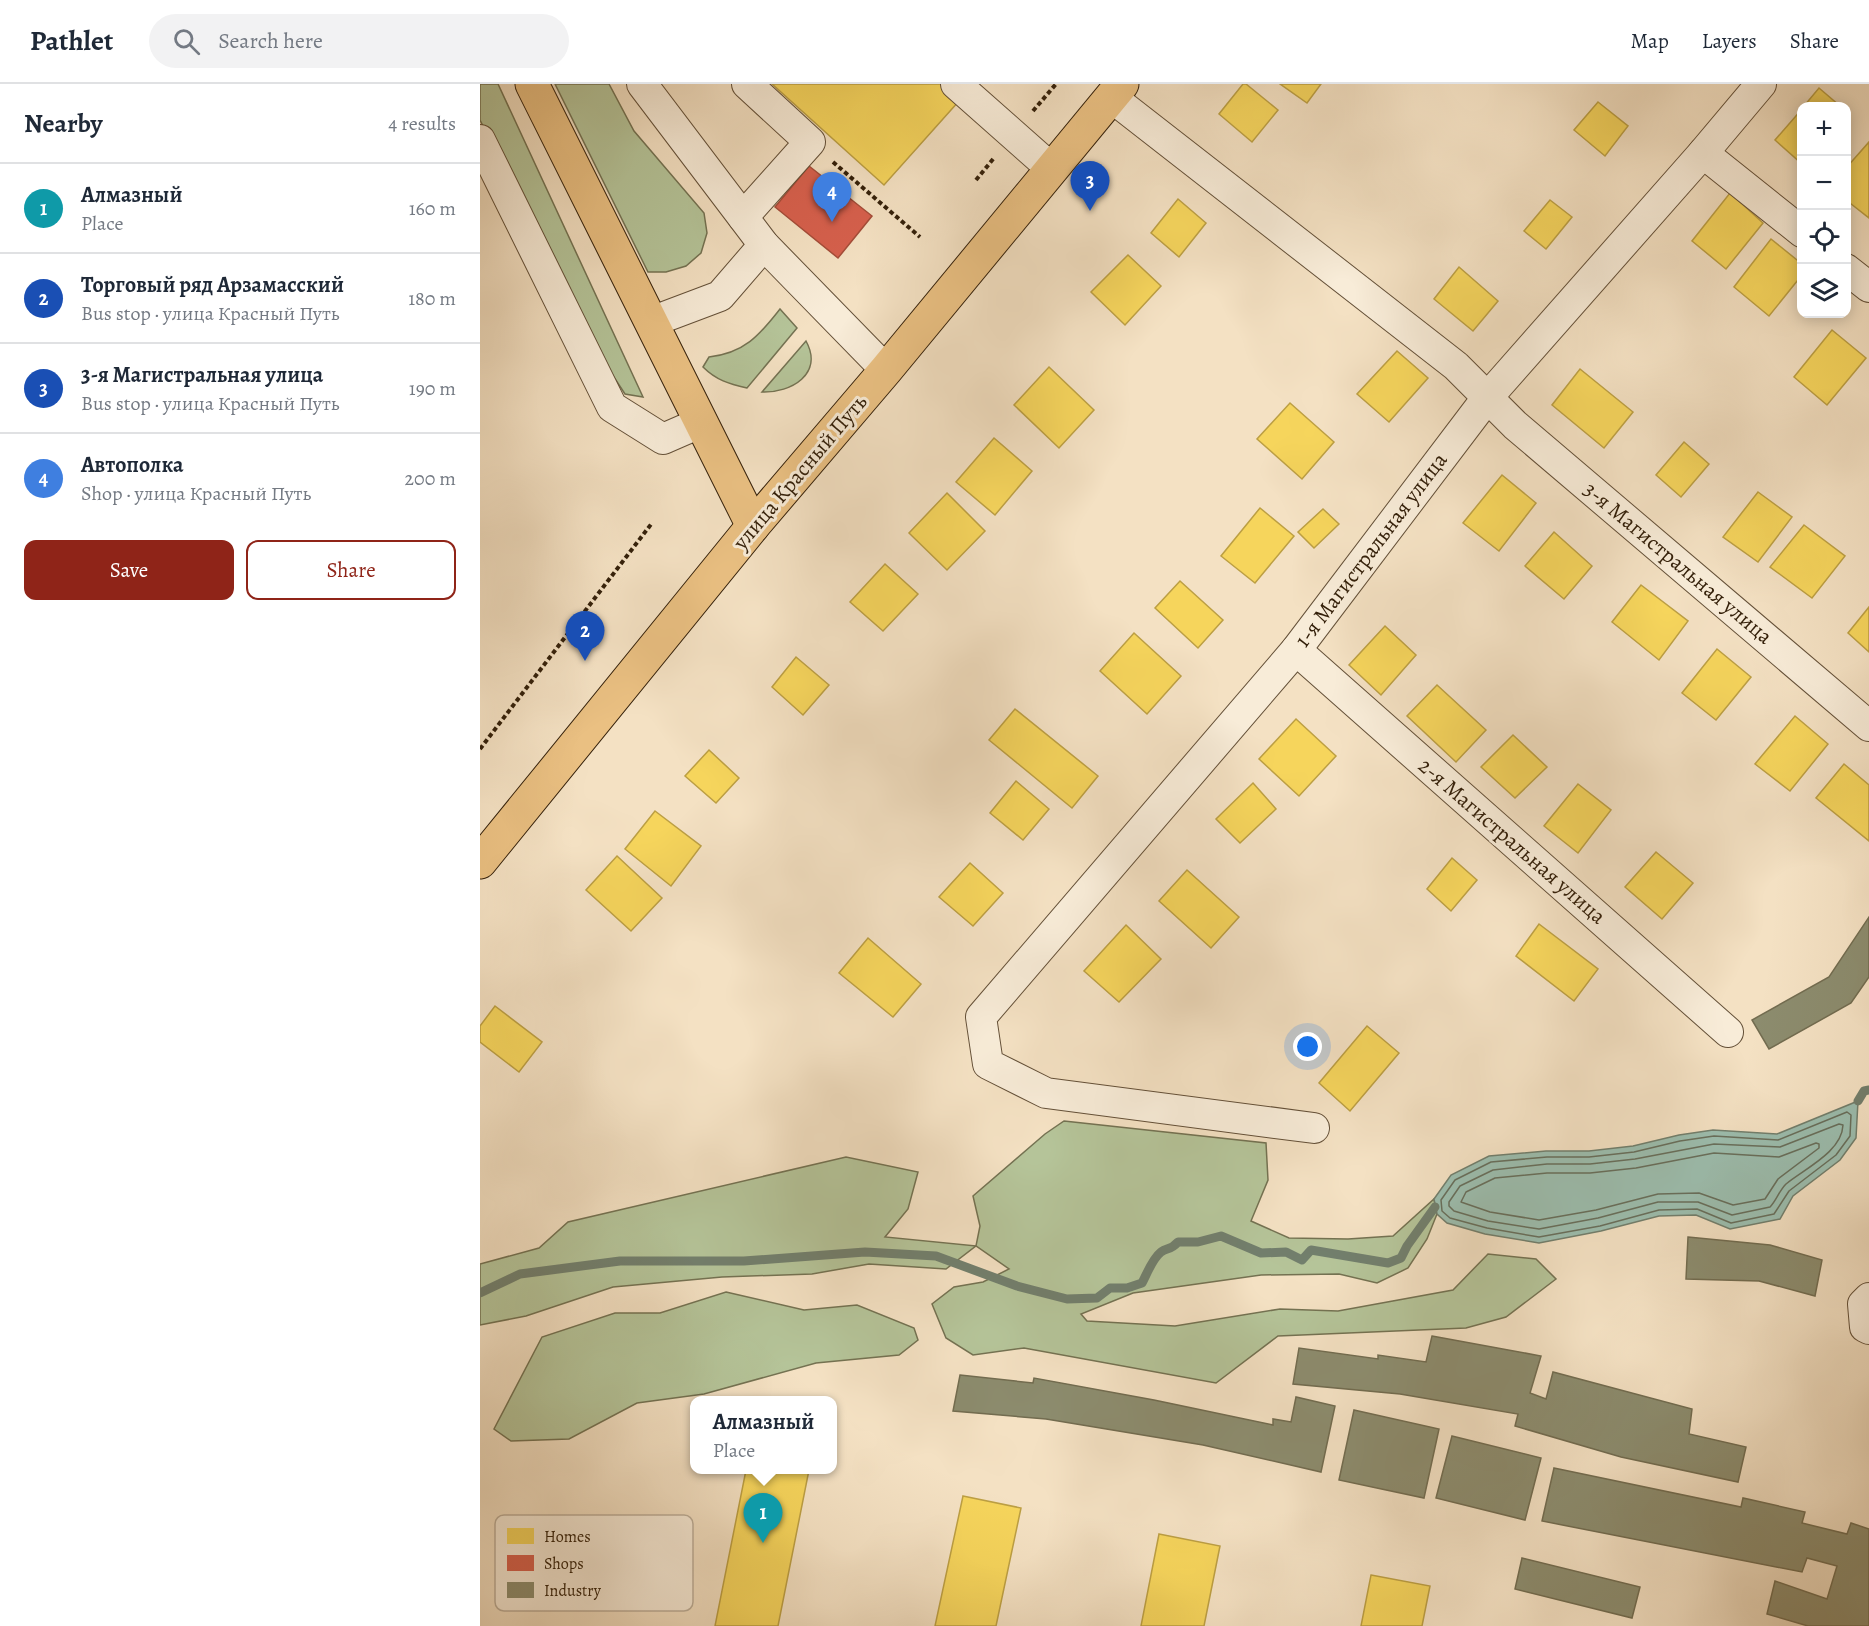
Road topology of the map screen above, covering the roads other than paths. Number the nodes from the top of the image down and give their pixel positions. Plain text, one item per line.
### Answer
1 (532, 84) edge
2 (642, 84) edge
3 (747, 84) edge
4 (956, 84) edge
5 (1761, 84) edge
6 (1117, 91) edge
7 (480, 140) edge
8 (1703, 153) junction
9 (1052, 169) junction
10 (743, 217) junction
11 (1797, 228) edge
12 (764, 245) junction
13 (1851, 273) edge
14 (1869, 287) edge
15 (651, 322) junction
16 (886, 370) junction
17 (1487, 398) junction
18 (702, 422) junction
19 (753, 526) junction
20 (1296, 650) junction
21 (1869, 726) edge
22 (480, 862) edge
23 (1728, 1032) dead end
24 (1314, 1128) dead end
25 (1869, 1298) edge
26 (1869, 1329) edge

1 - 15 main road
2 - 10 street
3 - 10 street
4 - 9 street
5 - 8 street, 1-я Магистральная улица
6 - 9 main road, улица Красный Путь
6 - 17 street, 3-я Магистральная улица
7 - 18 street
8 - 11 street
8 - 17 street, 1-я Магистральная улица
9 - 16 main road, улица Красный Путь
10 - 12 street
12 - 15 street
12 - 16 street
13 - 14 street
15 - 18 main road
16 - 19 main road, улица Красный Путь
17 - 20 street, 1-я Магистральная улица
17 - 21 street, 3-я Магистральная улица
18 - 19 main road
19 - 22 main road, улица Красный Путь
20 - 23 street, 2-я Магистральная улица
20 - 24 street, 1-я Магистральная улица
25 - 26 street

